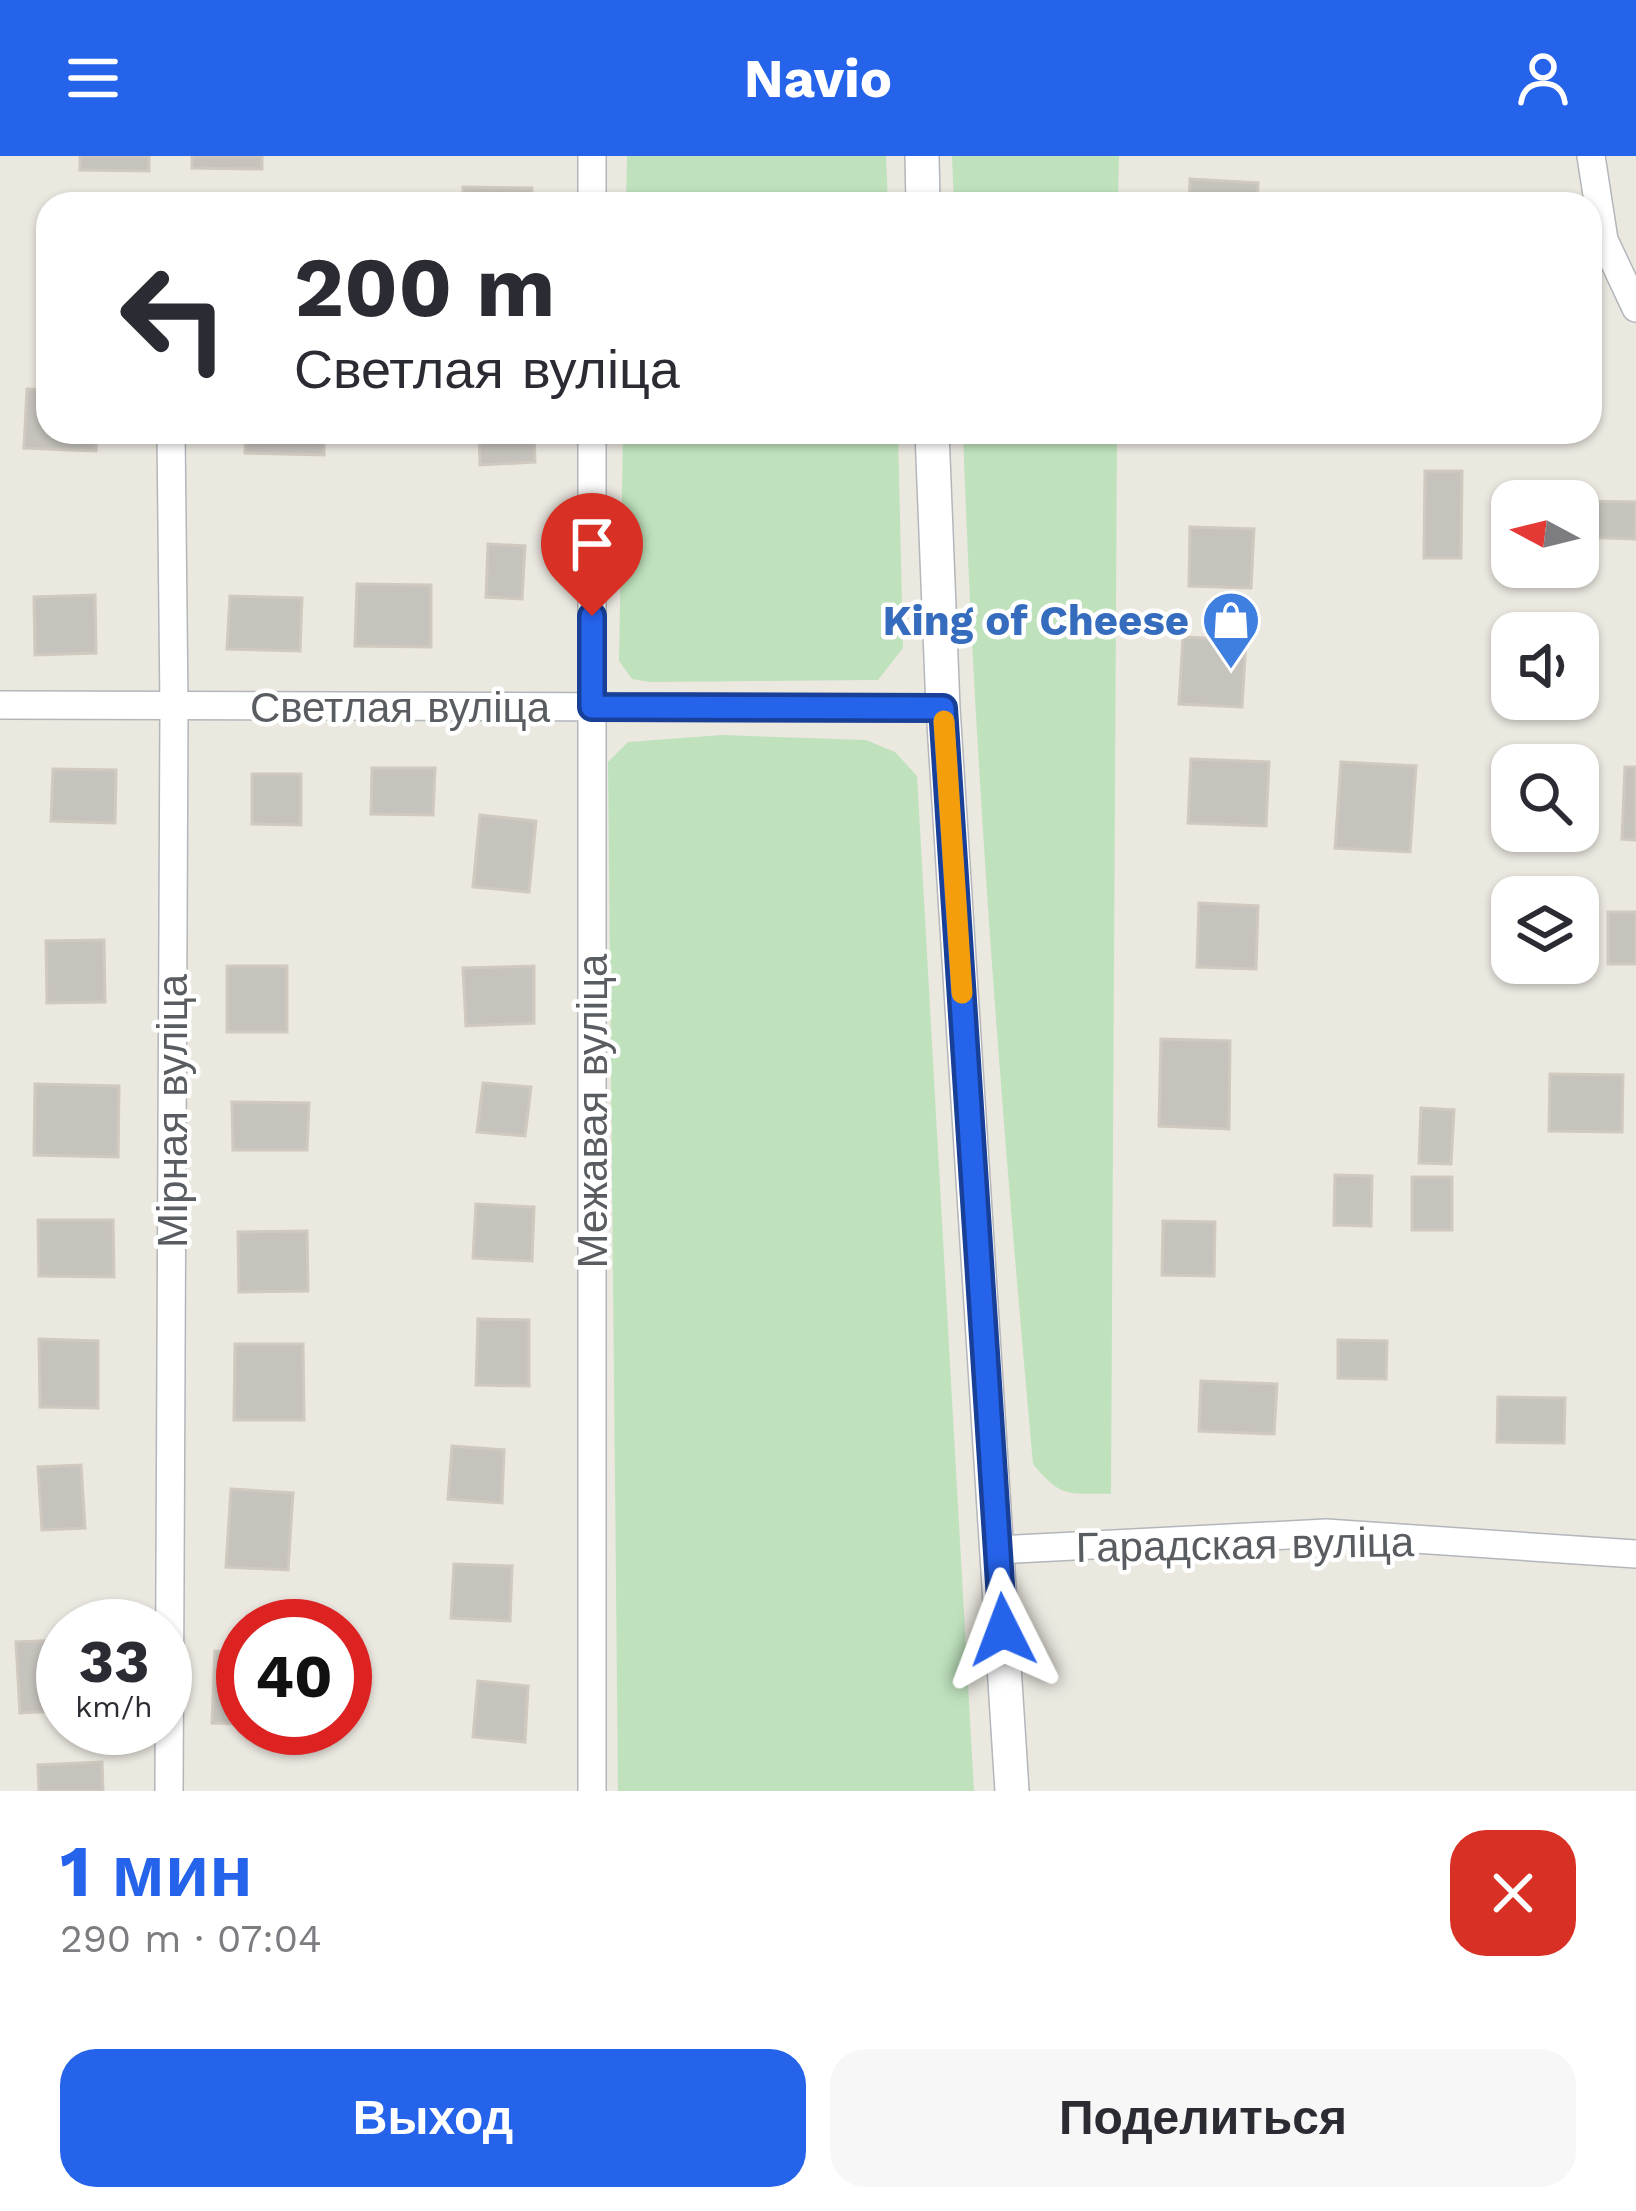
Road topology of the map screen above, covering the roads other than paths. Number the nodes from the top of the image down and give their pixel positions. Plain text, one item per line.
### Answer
1 (592, 156) edge
2 (922, 156) edge
3 (1592, 156) edge
4 (592, 192) edge
5 (923, 192) edge
6 (1597, 192) edge
7 (1602, 226) edge
8 (1636, 308) edge
9 (171, 444) edge
10 (592, 444) edge
11 (932, 444) edge
12 (0, 705) edge
13 (174, 706) junction
14 (592, 707) junction
15 (943, 708) junction
16 (998, 1550) junction
17 (1636, 1554) edge
18 (169, 1791) edge
19 (592, 1791) edge
20 (1012, 1791) edge

1 - 4 street
2 - 5 street
3 - 6 street
7 - 8 street
9 - 13 street, Мірная вуліца
10 - 14 street, Межавая вуліца
11 - 15 street
12 - 13 street, Светлая вуліца
13 - 14 street, Светлая вуліца
13 - 18 street, Мірная вуліца
14 - 15 street, Светлая вуліца
14 - 19 street, Межавая вуліца
15 - 16 street
16 - 17 street, Гарадская вуліца
16 - 20 street

